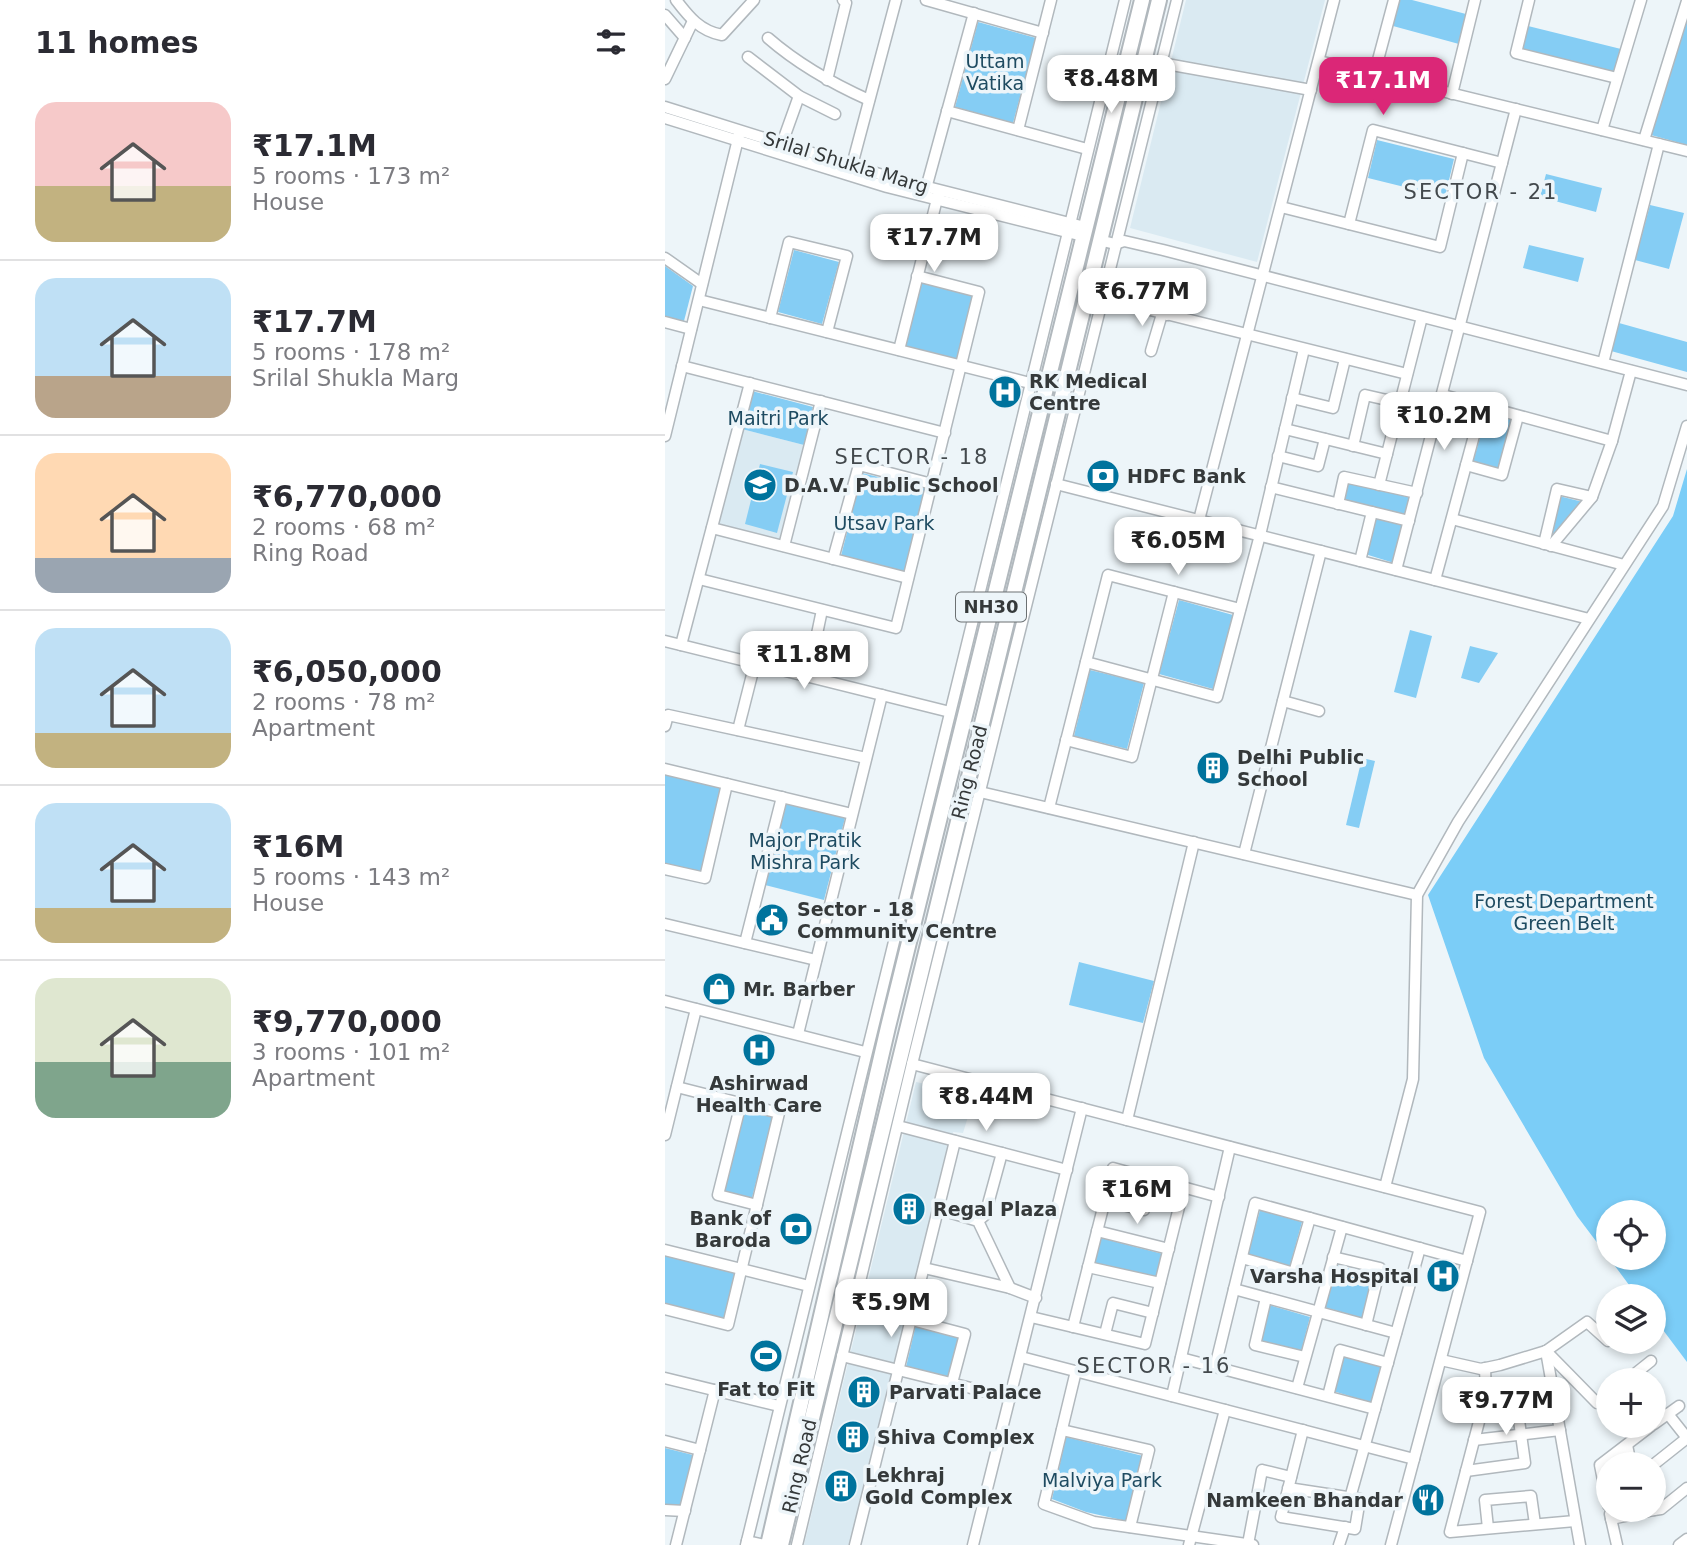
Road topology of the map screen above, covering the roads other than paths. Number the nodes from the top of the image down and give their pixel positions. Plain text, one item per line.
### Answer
1 (676, 0) edge
2 (754, 0) edge
3 (843, 0) edge
4 (895, 0) edge
5 (926, 0) edge
6 (1051, 0) edge
7 (1125, 0) edge
8 (1142, 0) edge
9 (1159, 0) edge
10 (1177, 0) edge
11 (1334, 0) edge
12 (1394, 0) edge
13 (1475, 0) edge
14 (1529, 0) edge
15 (1641, 0) edge
16 (1687, 1) edge
17 (974, 13) junction
18 (665, 15) edge
19 (693, 21) junction
20 (1043, 33) junction
21 (685, 38) junction
22 (768, 38) dead end
23 (748, 57) dead end
24 (1319, 61) junction
25 (1161, 64) junction
26 (1374, 75) junction
27 (1618, 78) junction
28 (665, 79) edge
29 (827, 80) junction
30 (1311, 90) junction
31 (1452, 94) junction
32 (799, 96) junction
33 (869, 100) junction
34 (665, 107) edge
35 (1516, 109) junction
36 (947, 111) junction
37 (835, 114) dead end
38 (665, 118) edge
39 (1017, 130) junction
40 (1602, 130) junction
41 (739, 136) junction
42 (1644, 140) junction
43 (1660, 144) junction
44 (780, 148) junction
45 (1087, 149) junction
46 (1687, 151) edge
47 (1463, 153) junction
48 (1502, 163) junction
49 (850, 170) junction
50 (925, 191) junction
51 (938, 195) junction
52 (1281, 207) junction
53 (1349, 224) junction
54 (1067, 227) junction
55 (1084, 231) junction
56 (1100, 235) junction
57 (1119, 240) junction
58 (665, 258) edge
59 (917, 276) junction
60 (1178, 276) dead end
61 (1263, 276) junction
62 (702, 284) junction
63 (1101, 298) junction
64 (699, 300) junction
65 (1165, 314) junction
66 (1422, 317) junction
67 (770, 318) junction
68 (665, 322) edge
69 (1461, 327) junction
70 (691, 329) junction
71 (827, 332) junction
72 (1247, 335) junction
73 (1304, 349) junction
74 (899, 350) junction
75 (1151, 351) dead end
76 (1345, 359) junction
77 (1603, 363) junction
78 (682, 366) junction
79 (961, 366) junction
80 (1631, 371) junction
81 (1407, 374) junction
82 (665, 383) edge
83 (750, 383) junction
84 (1030, 383) junction
85 (1687, 385) edge
86 (677, 387) junction
87 (1443, 395) junction
88 (1292, 398) junction
89 (821, 401) junction
90 (1400, 403) junction
91 (1482, 406) junction
92 (1518, 416) junction
93 (1687, 426) edge
94 (1285, 429) junction
95 (945, 433) junction
96 (665, 434) edge
97 (1325, 439) junction
98 (1612, 441) junction
99 (1353, 446) junction
100 (1387, 454) junction
101 (1279, 456) junction
102 (1466, 465) junction
103 (932, 484) junction
104 (1056, 484) junction
105 (1379, 485) junction
106 (1271, 487) junction
107 (1417, 493) junction
108 (1592, 498) junction
109 (1338, 504) junction
110 (1372, 512) junction
111 (1452, 519) junction
112 (1199, 520) junction
113 (1409, 521) junction
114 (712, 528) junction
115 (1259, 535) junction
116 (1547, 545) junction
117 (783, 546) junction
118 (1321, 551) junction
119 (833, 559) junction
120 (1360, 561) junction
121 (1624, 565) junction
122 (1396, 570) junction
123 (908, 578) junction
124 (699, 579) junction
125 (1435, 580) junction
126 (1174, 592) junction
127 (1240, 609) junction
128 (822, 610) junction
129 (1589, 619) junction
130 (665, 641) edge
131 (681, 645) junction
132 (1086, 662) junction
133 (755, 663) junction
134 (808, 677) junction
135 (1152, 680) junction
136 (882, 695) junction
137 (1283, 701) junction
138 (1319, 710) dead end
139 (950, 712) junction
140 (665, 726) edge
141 (738, 730) junction
142 (1066, 740) junction
143 (866, 758) junction
144 (665, 769) edge
145 (727, 784) junction
146 (980, 792) junction
147 (782, 797) junction
148 (1049, 808) junction
149 (852, 814) junction
150 (1194, 842) junction
151 (1244, 854) junction
152 (665, 869) edge
153 (1417, 895) junction
154 (665, 925) edge
155 (745, 943) junction
156 (816, 960) junction
157 (665, 1001) edge
158 (696, 1009) junction
159 (798, 1034) junction
160 (865, 1052) junction
161 (912, 1064) junction
162 (677, 1087) junction
163 (741, 1103) junction
164 (1082, 1108) junction
165 (1127, 1120) junction
166 (898, 1126) junction
167 (665, 1135) edge
168 (955, 1141) junction
169 (1230, 1147) junction
170 (1002, 1153) junction
171 (1067, 1170) junction
172 (1153, 1179) junction
173 (1184, 1187) junction
174 (1385, 1187) junction
175 (1219, 1197) junction
176 (1105, 1201) junction
177 (757, 1205) junction
178 (938, 1209) junction
179 (1310, 1218) junction
180 (978, 1221) junction
181 (1342, 1227) junction
182 (1097, 1231) junction
183 (1420, 1248) junction
184 (665, 1250) edge
185 (1169, 1250) junction
186 (1333, 1257) junction
187 (1242, 1258) junction
188 (1467, 1261) junction
189 (1088, 1267) junction
190 (923, 1268) junction
191 (741, 1270) junction
192 (1160, 1283) junction
193 (809, 1286) junction
194 (1010, 1288) junction
195 (1234, 1289) junction
196 (1036, 1298) junction
197 (1266, 1298) junction
198 (665, 1309) edge
199 (1318, 1312) junction
200 (1153, 1313) junction
201 (1031, 1317) junction
202 (912, 1320) junction
203 (1366, 1325) junction
204 (1073, 1327) junction
205 (1596, 1330) edge
206 (1396, 1333) junction
207 (1105, 1334) junction
208 (1546, 1351) junction
209 (842, 1356) junction
210 (1021, 1357) junction
211 (1305, 1357) junction
212 (1181, 1358) junction
213 (1441, 1360) junction
214 (1651, 1361) dead end
215 (1388, 1363) junction
216 (1216, 1367) junction
217 (1485, 1368) junction
218 (1645, 1368) edge
219 (899, 1370) junction
220 (1076, 1371) junction
221 (665, 1378) edge
222 (952, 1383) junction
223 (1297, 1388) junction
224 (715, 1391) junction
225 (1172, 1396) junction
226 (1328, 1396) junction
227 (1011, 1398) junction
228 (1596, 1402) edge
229 (779, 1406) junction
230 (1679, 1406) dead end
231 (1375, 1409) junction
232 (1482, 1409) junction
233 (1225, 1410) junction
234 (1668, 1414) joint
235 (1062, 1430) junction
236 (1303, 1430) junction
237 (1560, 1430) junction
238 (1521, 1435) junction
239 (1634, 1438) edge
240 (1474, 1440) junction
241 (665, 1441) edge
242 (1627, 1444) junction
243 (1364, 1446) junction
244 (700, 1450) junction
245 (1616, 1452) edge
246 (1629, 1452) edge
247 (1666, 1455) edge
248 (1414, 1459) junction
249 (1466, 1471) junction
250 (1291, 1476) junction
251 (1288, 1488) junction
252 (1687, 1488) edge
253 (1350, 1498) junction
254 (1666, 1505) edge
255 (665, 1510) edge
256 (685, 1511) junction
257 (1576, 1521) junction
258 (1612, 1522) edge
259 (1535, 1524) junction
260 (1130, 1527) junction
261 (1345, 1527) junction
262 (1488, 1528) junction
263 (1687, 1539) edge
264 (1190, 1541) edge
265 (746, 1543) edge
266 (676, 1545) edge
267 (766, 1545) edge
268 (781, 1545) edge
269 (797, 1545) edge
270 (855, 1545) edge
271 (973, 1545) edge
272 (1251, 1545) edge
273 (1339, 1545) edge
274 (1391, 1545) edge
275 (1580, 1545) edge
276 (1617, 1545) edge
277 (1679, 1545) edge

1 - 19 street
2 - 19 street
3 - 29 street
4 - 33 street
5 - 17 street
6 - 20 street
7 - 45 street
8 - 55 highway, Ring Road / NH30
9 - 56 highway, Ring Road / NH30
10 - 25 street
11 - 24 street
12 - 26 street
13 - 31 street
14 - 27 street
15 - 27 street
16 - 42 street
17 - 20 street
17 - 36 street
18 - 21 street
19 - 21 street
20 - 39 street
21 - 28 street
22 - 29 street
23 - 32 street
24 - 26 street
24 - 30 street
25 - 30 street
25 - 57 street
26 - 31 street
27 - 40 street
29 - 33 street
30 - 52 street
31 - 35 street
32 - 37 street
32 - 44 street
33 - 49 street
34 - 41 street, Srilal Shukla Marg
35 - 40 street
35 - 48 street
36 - 39 street
36 - 50 street
38 - 41 street, Srilal Shukla Marg
39 - 45 street
40 - 42 street
41 - 44 street, Srilal Shukla Marg
41 - 62 street
42 - 43 street
43 - 46 street
43 - 77 street
44 - 49 street, Srilal Shukla Marg
45 - 54 street
47 - 48 street
47 - 53 street
47 - 53 street
48 - 69 street
49 - 50 street, Srilal Shukla Marg
50 - 51 street, Srilal Shukla Marg
51 - 54 street, Srilal Shukla Marg
51 - 59 street
52 - 53 street
52 - 61 street
54 - 55 street, Srilal Shukla Marg
54 - 84 street
55 - 267 highway, Ring Road / NH30
56 - 57 street
56 - 268 highway, Ring Road / NH30
57 - 61 street
57 - 63 street
58 - 62 street
59 - 74 street
59 - 79 street
60 - 65 street
61 - 66 street
61 - 72 street
62 - 64 street
63 - 65 street
63 - 104 street
64 - 67 street
64 - 70 street
65 - 72 street
65 - 75 street
66 - 69 street
66 - 81 street
67 - 71 street
67 - 71 street
68 - 70 street
69 - 77 street
69 - 87 street
70 - 78 street
71 - 74 street
72 - 73 street
72 - 112 street
73 - 76 street
73 - 88 street
74 - 79 street
76 - 81 street
76 - 88 street
77 - 80 street
78 - 83 street
78 - 86 street
79 - 84 street
79 - 95 street
80 - 85 street
80 - 98 street
81 - 90 street
82 - 86 street
83 - 89 street
83 - 114 street
84 - 139 street
86 - 96 street
87 - 91 street
87 - 107 street
88 - 94 street
89 - 95 street
89 - 117 street
90 - 99 street
90 - 100 street
91 - 92 street
91 - 102 street
92 - 98 street
92 - 102 street
93 - 121 street
94 - 97 street
94 - 101 street
95 - 103 street
97 - 99 street
97 - 101 street
98 - 108 street
99 - 100 street
100 - 105 street
101 - 106 street
102 - 111 street
103 - 119 street
103 - 123 street
104 - 112 street
104 - 146 street
105 - 107 street
105 - 109 street
106 - 109 street
106 - 115 street
107 - 113 street
108 - 116 street
108 - 116 street
109 - 110 street
110 - 113 street
110 - 120 street
111 - 116 street
111 - 125 street
112 - 115 street
113 - 122 street
114 - 117 street
114 - 124 street
115 - 118 street
115 - 127 street
116 - 121 street
117 - 119 street
118 - 120 street
118 - 137 street
119 - 123 street
120 - 122 street
121 - 129 street
122 - 125 street
123 - 128 street
124 - 128 street
124 - 131 street
125 - 129 street
126 - 127 street
126 - 132 street
126 - 135 street
127 - 135 street
128 - 134 street
129 - 153 street
130 - 131 street
131 - 133 street
132 - 135 street
132 - 142 street
133 - 134 street
133 - 141 street
134 - 136 street
135 - 142 street
136 - 139 street
136 - 143 street
137 - 138 street
137 - 151 street
139 - 160 street
140 - 141 street
141 - 143 street
142 - 148 street
143 - 149 street
144 - 145 street
145 - 147 street
145 - 152 street
146 - 148 street
146 - 161 street
147 - 149 street
147 - 155 street
148 - 150 street
149 - 156 street
150 - 151 street
150 - 165 street
151 - 153 street
153 - 174 street
154 - 155 street
155 - 156 street
156 - 159 street
157 - 158 street
158 - 159 street
158 - 162 street
159 - 160 street
160 - 193 street
161 - 164 street
161 - 166 street
162 - 163 street
162 - 167 street
163 - 177 street
163 - 177 street
164 - 165 street
164 - 171 street
165 - 169 street
166 - 168 street
166 - 209 street
168 - 170 street
168 - 178 street
169 - 174 street
169 - 175 street
170 - 171 street
170 - 180 street
171 - 196 street
172 - 173 street
172 - 176 street
172 - 176 street
173 - 175 street
173 - 185 street
174 - 188 street
175 - 212 street
176 - 182 street
177 - 191 street
178 - 180 street
178 - 190 street
179 - 181 street
179 - 187 street
179 - 187 street
180 - 194 street
181 - 183 street
181 - 186 street
182 - 185 street
182 - 189 street
183 - 188 street
183 - 206 street
184 - 191 street
185 - 192 street
186 - 199 street
186 - 203 street
187 - 195 street
188 - 213 street
189 - 192 street
189 - 204 street
190 - 194 street
190 - 202 street
191 - 193 street
191 - 198 street
192 - 200 street
193 - 229 street
194 - 196 street
195 - 197 street
195 - 216 street
196 - 201 street
197 - 199 street
197 - 211 street
199 - 203 street
199 - 211 street
200 - 207 street
200 - 207 street
201 - 204 street
201 - 210 street
202 - 219 street
202 - 222 street
203 - 206 street
204 - 207 street
205 - 208 street
206 - 215 street
208 - 217 street
208 - 228 street
208 - 237 street
209 - 219 street
209 - 269 street
210 - 220 street
210 - 227 street
211 - 223 street
212 - 216 street
212 - 225 street
213 - 217 street
213 - 248 street
214 - 218 street
215 - 226 street
215 - 231 street
216 - 223 street
217 - 232 street
219 - 222 street
219 - 270 street
220 - 225 street
220 - 235 street
221 - 224 street
222 - 227 street
223 - 226 street
224 - 229 street
224 - 244 street
225 - 233 street
226 - 231 street
227 - 271 street
229 - 265 street
230 - 234 street
231 - 243 street
232 - 238 street
232 - 240 street
233 - 236 street
233 - 264 street
234 - 247 street
235 - 260 street
235 - 260 street
236 - 243 street
236 - 250 street
237 - 238 street
237 - 257 street
238 - 240 street
238 - 249 street
239 - 242 street
240 - 249 street
241 - 244 street
242 - 245 street
242 - 246 street
243 - 248 street
243 - 253 street
244 - 256 street
248 - 274 street
249 - 262 street
250 - 251 street
250 - 272 street
251 - 253 street
251 - 261 street
252 - 254 street
253 - 261 street
255 - 256 street
256 - 266 street
257 - 259 street
257 - 275 street
258 - 276 street
259 - 262 street
259 - 262 street
260 - 264 street
261 - 273 street
263 - 277 street
264 - 272 street
265 - 267 street

